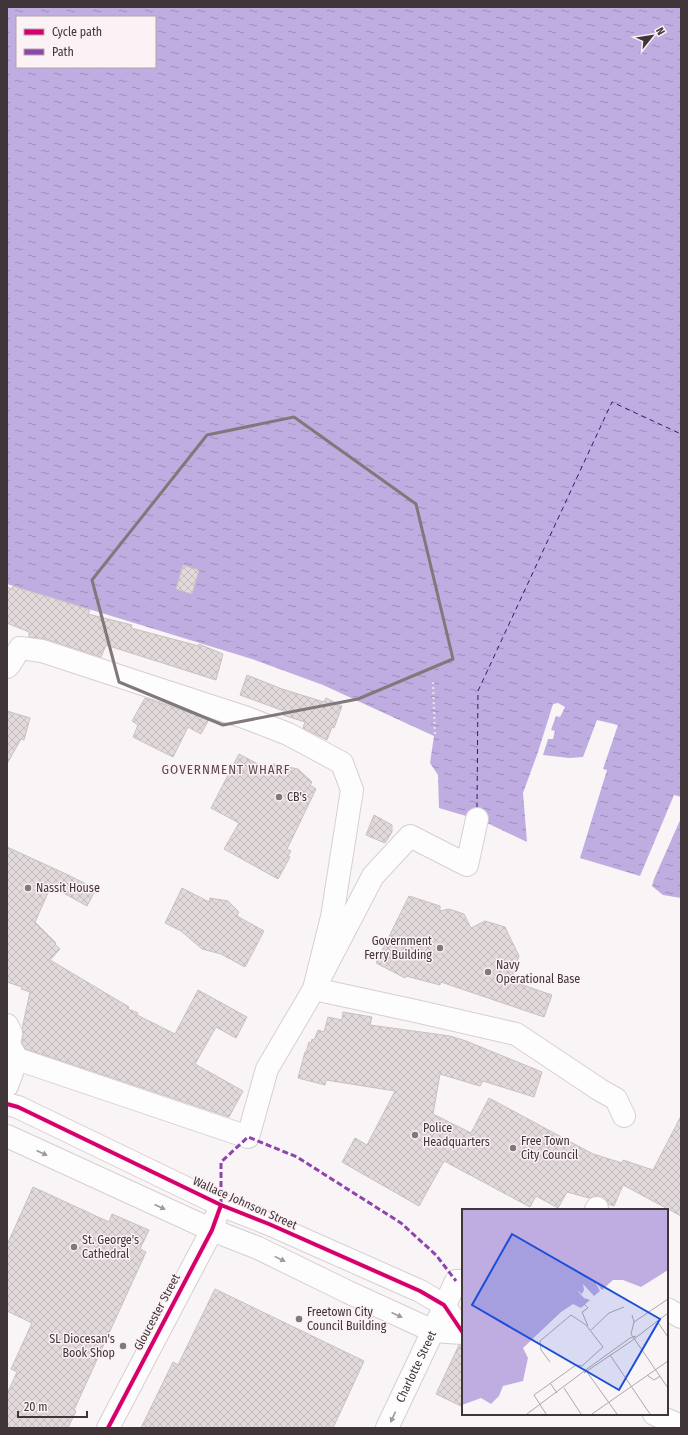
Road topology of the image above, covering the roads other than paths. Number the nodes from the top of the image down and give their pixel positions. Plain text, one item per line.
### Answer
1 (7, 667) edge
2 (477, 819) dead end
3 (314, 988) junction
4 (7, 1025) edge
5 (17, 1059) junction
6 (7, 1086) edge
7 (7, 1104) edge
8 (624, 1116) dead end
9 (7, 1136) edge
10 (221, 1205) junction
11 (212, 1230) junction
12 (462, 1281) edge
13 (444, 1305) junction
14 (668, 1310) edge
15 (681, 1317) edge
16 (434, 1331) junction
17 (462, 1332) edge
18 (462, 1333) edge
19 (655, 1419) edge
20 (681, 1426) edge
21 (108, 1428) edge
22 (387, 1428) edge

1 - 3 street
2 - 3 street
3 - 5 street
3 - 8 street
4 - 5 street
5 - 6 street
7 - 10 street, Wallace Johnson Street
9 -> 11 street, Wallace Johnson Street
10 - 11 street, Gloucester Street
10 - 13 street, Wallace Johnson Street
11 -> 16 street, Wallace Johnson Street
11 - 21 street, Gloucester Street
12 - 13 street, Charlotte Street
13 - 16 street, Charlotte Street
13 - 17 street, Wallace Johnson Street
14 - 15 street
16 - 18 street, Wallace Johnson Street
16 -> 22 street, Charlotte Street
19 - 20 street

